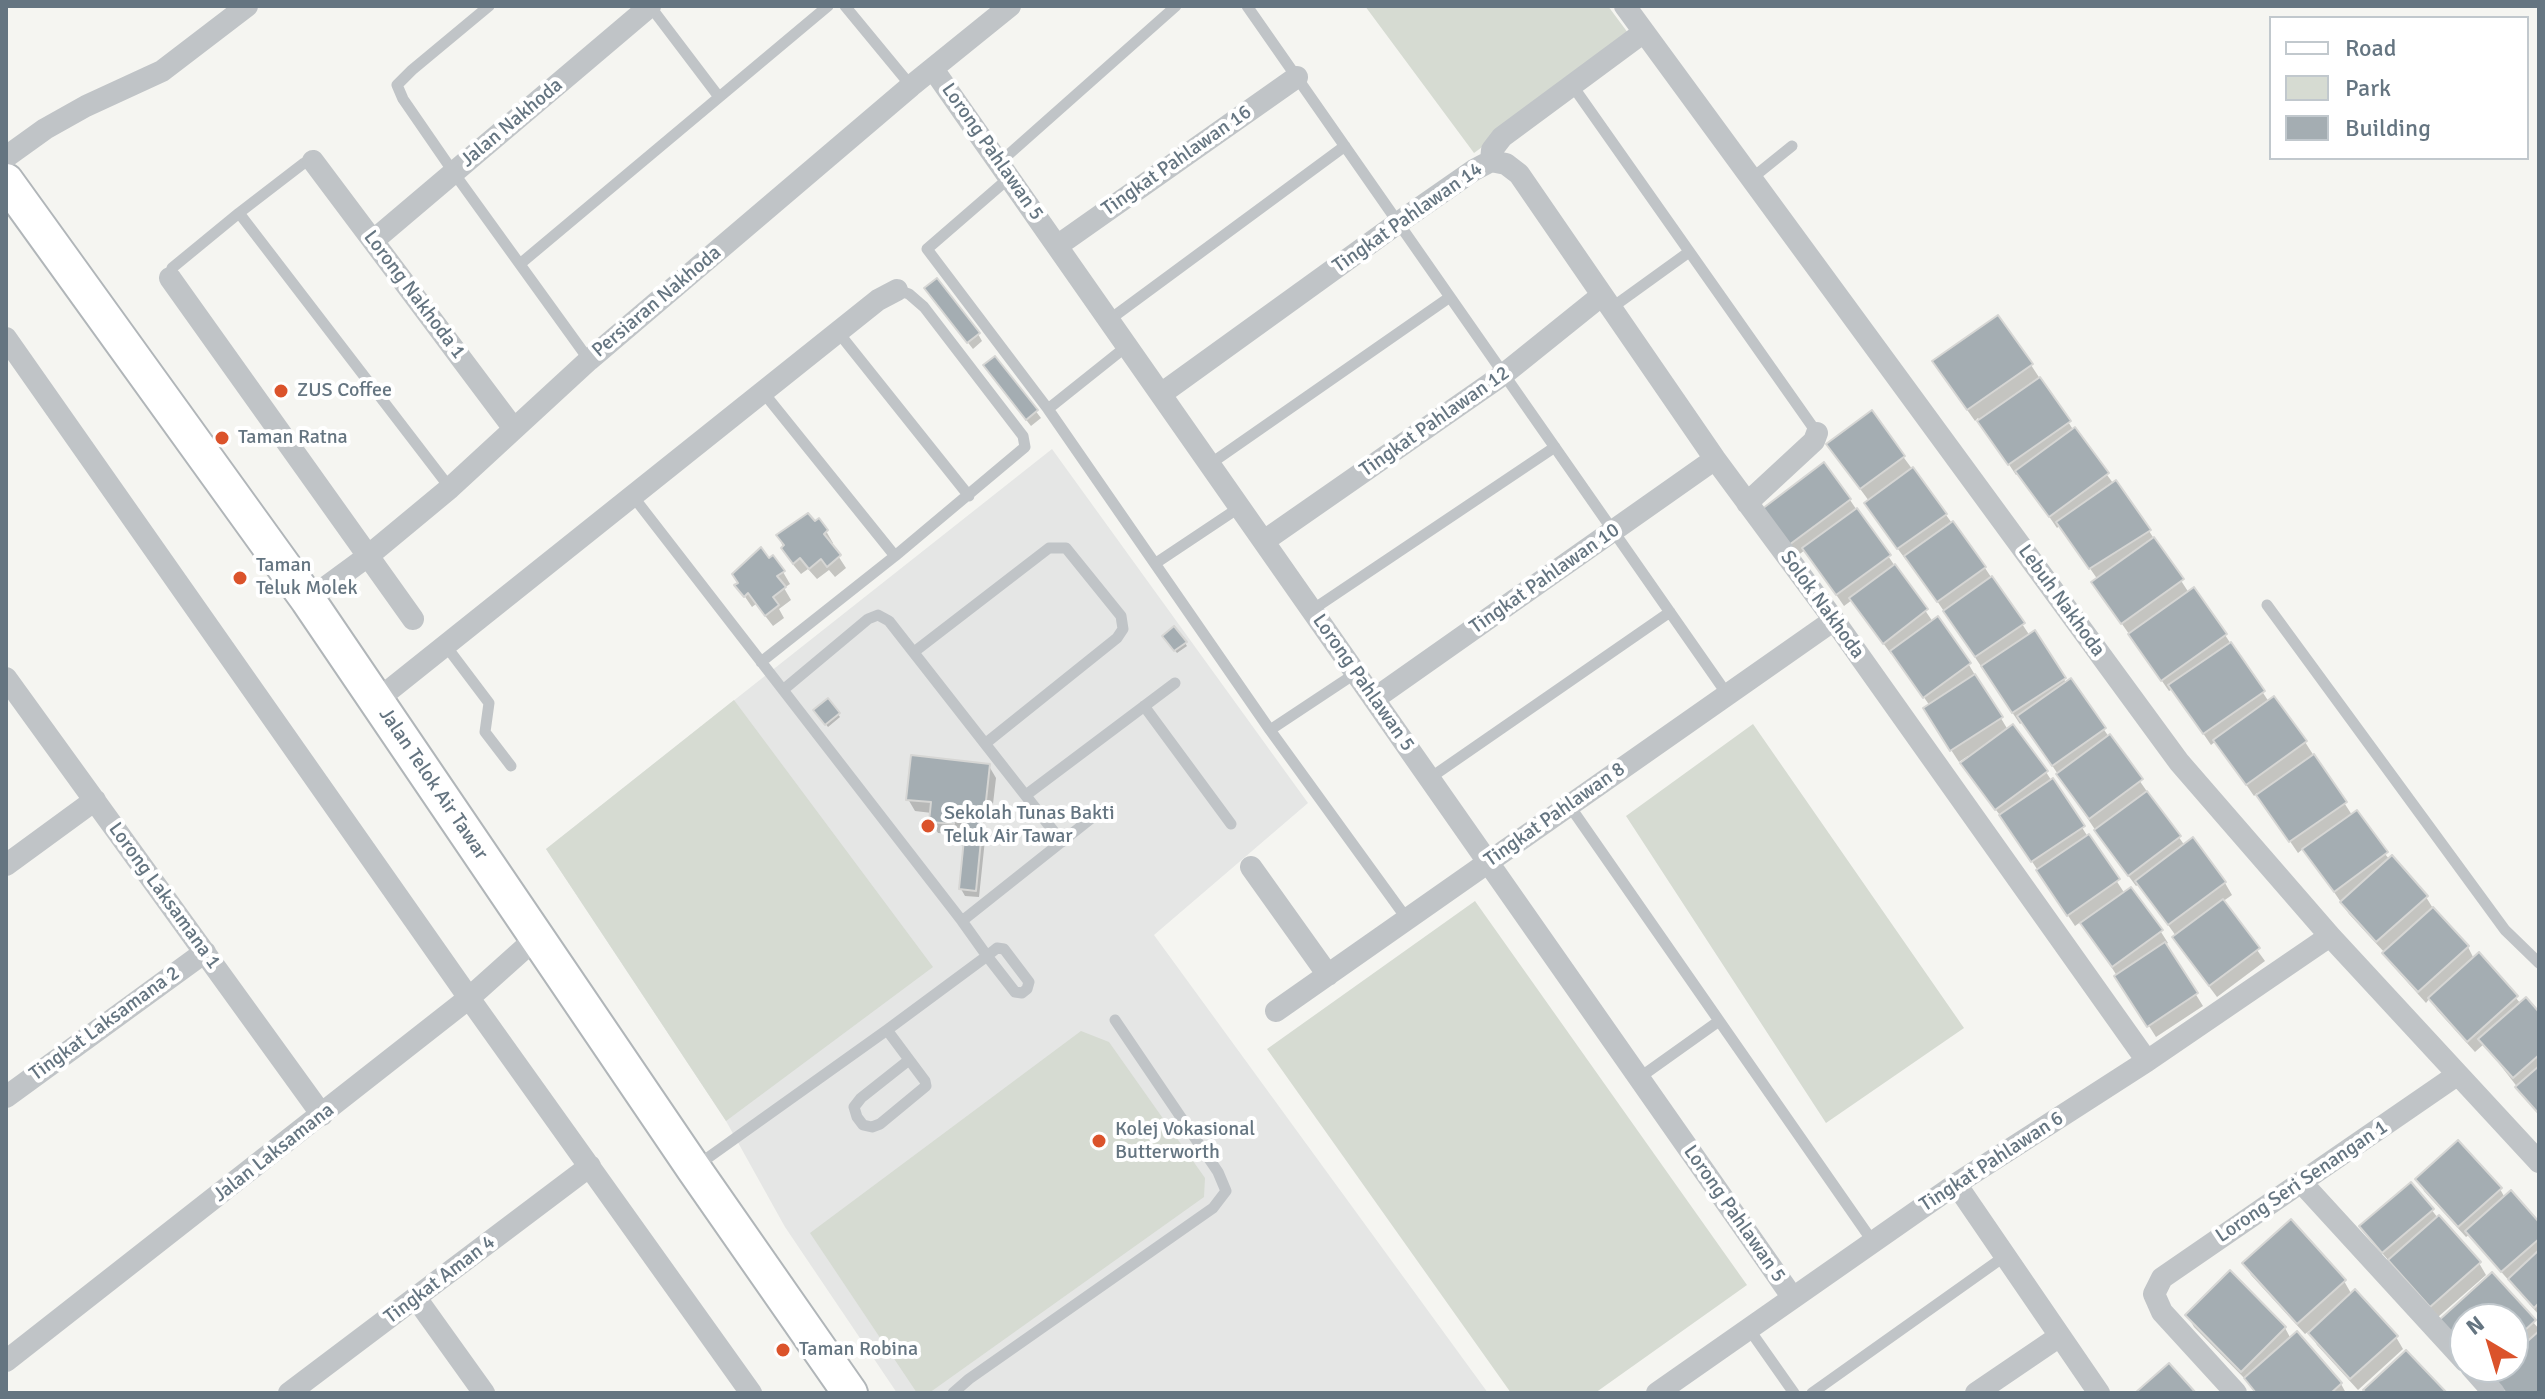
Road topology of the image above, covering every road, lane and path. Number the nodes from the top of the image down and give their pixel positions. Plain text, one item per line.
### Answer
1 (247, 6) edge
2 (489, 6) edge
3 (650, 6) edge
4 (828, 6) edge
5 (845, 6) edge
6 (1010, 6) edge
7 (1176, 6) edge
8 (1247, 6) edge
9 (1625, 6) edge
10 (1644, 32) junction
11 (933, 69) junction
12 (1297, 77) junction
13 (1572, 85) junction
14 (911, 86) junction
15 (719, 97) junction
16 (1345, 146) junction
17 (1792, 146) dead end
18 (6, 157) edge
19 (313, 161) joint
20 (1491, 161) junction
21 (1004, 170) junction
22 (454, 173) junction
23 (1751, 179) junction
24 (6, 181) edge
25 (239, 213) junction
26 (1398, 223) junction
27 (374, 240) junction
28 (1057, 246) junction
29 (1689, 252) junction
30 (520, 264) junction
31 (170, 278) joint
32 (897, 290) joint
33 (1450, 297) junction
34 (1605, 302) junction
35 (1109, 320) junction
36 (838, 332) junction
37 (6, 338) edge
38 (1127, 346) junction
39 (589, 360) junction
40 (1504, 374) junction
41 (763, 392) junction
42 (1161, 394) junction
43 (1048, 409) junction
44 (514, 429) junction
45 (1817, 433) joint
46 (1555, 447) junction
47 (1715, 459) junction
48 (1210, 464) junction
49 (450, 488) junction
50 (632, 495) junction
51 (969, 496) junction
52 (1747, 503) junction
53 (1240, 507) junction
54 (1613, 531) junction
55 (1264, 541) junction
56 (368, 556) junction
57 (895, 556) junction
58 (1156, 563) junction
59 (308, 600) junction
60 (2267, 605) dead end
61 (1312, 610) junction
62 (1670, 612) junction
63 (413, 619) dead end
64 (1834, 620) junction
65 (446, 646) junction
66 (914, 652) junction
67 (761, 662) junction
68 (1356, 673) junction
69 (6, 678) edge
70 (1175, 683) dead end
71 (783, 690) junction
72 (1727, 694) junction
73 (1374, 699) junction
74 (377, 700) junction
75 (1144, 706) junction
76 (1270, 730) junction
77 (986, 743) junction
78 (511, 766) dead end
79 (1430, 778) junction
80 (1026, 795) junction
81 (95, 800) junction
82 (1569, 805) junction
83 (1103, 809) dead end
84 (1231, 824) dead end
85 (1062, 842) junction
86 (1489, 862) junction
87 (6, 865) edge
88 (1251, 867) dead end
89 (1407, 919) junction
90 (962, 921) junction
91 (2330, 936) junction
92 (536, 938) junction
93 (205, 952) junction
94 (2539, 963) edge
95 (1328, 975) junction
96 (469, 998) junction
97 (1276, 1011) dead end
98 (1115, 1020) dead end
99 (1719, 1021) junction
100 (887, 1030) junction
101 (909, 1060) junction
102 (2147, 1061) junction
103 (2457, 1075) junction
104 (1639, 1078) junction
105 (6, 1097) edge
106 (322, 1115) junction
107 (2539, 1162) edge
108 (590, 1166) junction
109 (694, 1169) junction
110 (2301, 1182) junction
111 (1956, 1184) junction
112 (1873, 1242) junction
113 (2005, 1256) junction
114 (416, 1298) junction
115 (1793, 1298) junction
116 (1749, 1329) junction
117 (2060, 1336) junction
118 (2449, 1344) edge
119 (6, 1361) edge
120 (748, 1392) edge
121 (289, 1393) edge
122 (484, 1393) edge
123 (850, 1393) edge
124 (953, 1393) edge
125 (1657, 1393) edge
126 (1794, 1393) edge
127 (1812, 1393) edge
128 (1976, 1393) edge
129 (2099, 1393) edge
130 (2236, 1393) edge

1 - 18 street
2 - 22 lane
3 - 15 lane
3 - 22 street, Jalan Nakhoda
4 - 15 lane
5 - 14 lane
6 - 11 street, Persiaran Nakhoda
7 - 21 lane
8 - 12 lane
9 - 10 street, Lebuh Nakhoda
10 - 13 street, Tingkat Pahlawan 14
10 - 23 street, Lebuh Nakhoda
11 - 14 street, Persiaran Nakhoda
11 - 21 street, Lorong Pahlawan 5
12 - 16 lane
12 - 28 street, Tingkat Pahlawan 16
13 - 20 street, Tingkat Pahlawan 14
13 - 29 lane
14 - 39 street, Persiaran Nakhoda
15 - 30 lane
16 - 26 lane
16 - 35 lane
17 - 23 lane
19 - 25 lane
19 - 27 street, Lorong Nakhoda 1
20 - 26 street, Tingkat Pahlawan 14
20 - 34 street, Solok Nakhoda
21 - 28 street, Lorong Pahlawan 5
21 - 43 lane
22 - 27 street, Jalan Nakhoda
22 - 30 lane
23 - 91 street, Lebuh Nakhoda
24 - 59 main road, Jalan Telok Air Tawar
25 - 31 lane
25 - 49 lane
26 - 33 lane
26 - 42 street, Tingkat Pahlawan 14
27 - 44 street, Lorong Nakhoda 1
28 - 35 street, Lorong Pahlawan 5
29 - 34 lane
29 - 45 lane
30 - 39 lane
31 - 56 street
32 - 36 street
32 - 51 lane
33 - 40 lane
33 - 48 lane
34 - 40 street, Tingkat Pahlawan 12
34 - 47 street, Solok Nakhoda
35 - 38 street, Lorong Pahlawan 5
36 - 41 street
36 - 51 lane
37 - 96 street
38 - 42 street, Lorong Pahlawan 5
38 - 43 lane
39 - 44 street, Persiaran Nakhoda
40 - 46 lane
40 - 55 street, Tingkat Pahlawan 12
41 - 50 street
41 - 57 lane
42 - 48 street, Lorong Pahlawan 5
43 - 58 lane
44 - 49 street, Persiaran Nakhoda
45 - 52 street
46 - 54 lane
46 - 61 lane
47 - 52 street, Solok Nakhoda
47 - 54 street, Tingkat Pahlawan 10
48 - 53 street, Lorong Pahlawan 5
49 - 56 street, Persiaran Nakhoda
50 - 65 street
50 - 67 lane
51 - 57 lane
52 - 64 street, Solok Nakhoda
53 - 55 street, Lorong Pahlawan 5
53 - 58 lane
54 - 62 lane
54 - 73 street, Tingkat Pahlawan 10
55 - 61 street, Lorong Pahlawan 5
56 - 59 street, Persiaran Nakhoda
56 - 63 street
57 - 67 lane
58 - 76 lane
59 - 74 main road, Jalan Telok Air Tawar
60 - 94 lane
61 - 68 street, Lorong Pahlawan 5
62 - 72 lane
62 - 79 lane
64 - 72 street, Tingkat Pahlawan 8
64 - 102 street, Solok Nakhoda
65 - 74 street
65 - 78 lane
66 - 71 lane
66 - 77 lane
66 - 77 lane
67 - 71 lane
68 - 73 street, Lorong Pahlawan 5
68 - 76 lane
69 - 81 street, Lorong Laksamana 1
70 - 75 lane
71 - 90 lane
72 - 82 street, Tingkat Pahlawan 8
73 - 79 street, Lorong Pahlawan 5
74 - 92 main road, Jalan Telok Air Tawar
75 - 80 lane
75 - 84 lane
76 - 89 lane
77 - 80 lane
79 - 86 street, Lorong Pahlawan 5
80 - 85 lane
81 - 87 street
81 - 93 street, Lorong Laksamana 1
82 - 86 street, Tingkat Pahlawan 8
82 - 99 lane
83 - 85 lane
85 - 90 lane
86 - 89 street, Tingkat Pahlawan 8
86 - 104 street, Lorong Pahlawan 5
88 - 95 street
89 - 95 street, Tingkat Pahlawan 8
90 - 100 lane
91 - 102 street, Tingkat Pahlawan 6
91 - 103 street, Lebuh Nakhoda
92 - 96 street, Jalan Laksamana
92 - 109 main road, Jalan Telok Air Tawar
93 - 105 street, Tingkat Laksamana 2
93 - 106 street, Lorong Laksamana 1
95 - 97 street, Tingkat Pahlawan 8
96 - 106 street, Jalan Laksamana
96 - 108 street
98 - 124 lane
99 - 104 lane
99 - 112 lane
100 - 101 lane
100 - 109 lane
101 - 101 lane
102 - 111 street, Tingkat Pahlawan 6
103 - 107 street, Lebuh Nakhoda
103 - 110 street, Lorong Seri Senangan 1
104 - 115 street, Lorong Pahlawan 5
106 - 119 street, Jalan Laksamana
108 - 114 street, Tingkat Aman 4
108 - 120 street
109 - 123 main road, Jalan Telok Air Tawar
110 - 118 street
110 - 130 street, Lorong Seri Senangan 1
111 - 112 street, Tingkat Pahlawan 6
111 - 113 street
112 - 115 street, Tingkat Pahlawan 6
113 - 117 street
113 - 127 lane
114 - 121 street, Tingkat Aman 4
114 - 122 street
115 - 116 street, Tingkat Pahlawan 6
116 - 125 street, Tingkat Pahlawan 6
116 - 126 lane
117 - 128 street
117 - 129 street

